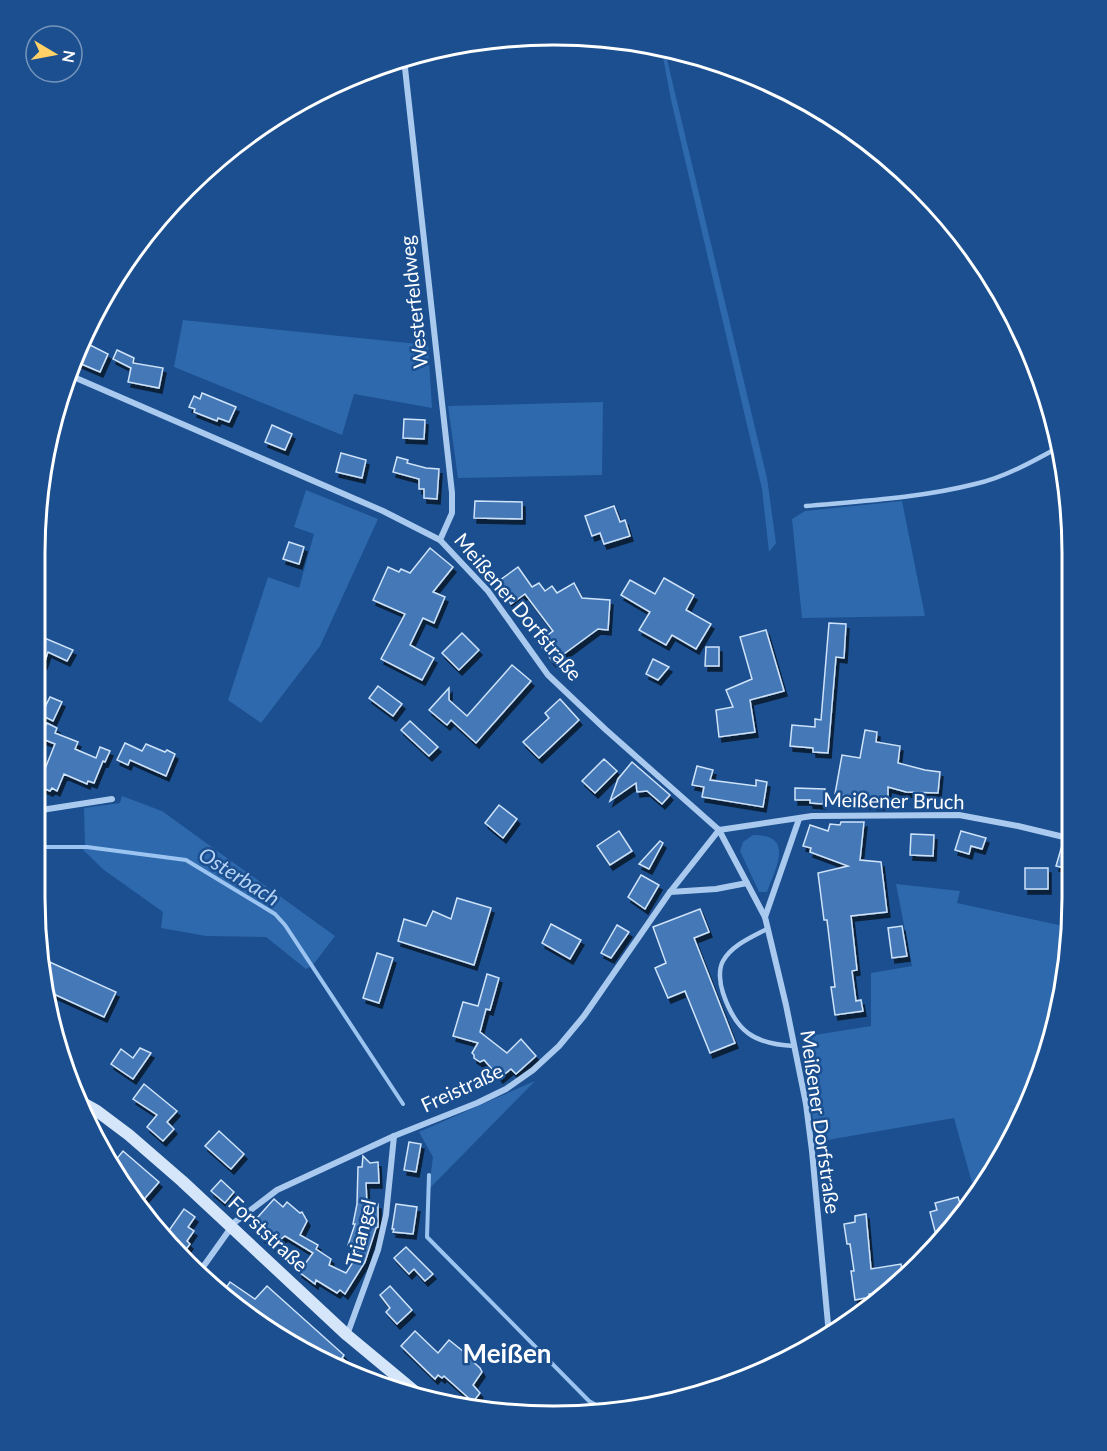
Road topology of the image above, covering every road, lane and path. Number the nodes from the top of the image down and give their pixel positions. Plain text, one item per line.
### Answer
1 (405, 67) edge
2 (77, 378) edge
3 (1051, 451) edge
4 (806, 506) dead end
5 (440, 540) junction
6 (112, 800) dead end
7 (45, 810) edge
8 (799, 819) junction
9 (719, 830) junction
10 (1062, 837) edge
11 (747, 883) junction
12 (670, 892) junction
13 (765, 917) junction
14 (767, 929) junction
15 (794, 1046) junction
16 (91, 1107) edge
17 (394, 1136) junction
18 (232, 1227) junction
19 (204, 1266) edge
20 (828, 1325) edge
21 (347, 1335) junction
22 (404, 1384) edge

1 - 5 street, Westerfeldweg
2 - 5 street, Meißener Dorfstraße
3 - 4 lane
5 - 9 street, Meißener Dorfstraße
6 - 7 street
8 - 9 street, Meißener Bruch
8 - 10 street, Meißener Bruch
8 - 13 street, Meißener Dorfstraße
9 - 11 street, Meißener Dorfstraße
9 - 12 street, Freistraße
11 - 12 street
11 - 13 street, Meißener Dorfstraße
12 - 17 street, Freistraße
13 - 14 street, Meißener Dorfstraße
14 - 15 street, Meißener Dorfstraße
14 - 15 lane
15 - 20 street, Meißener Dorfstraße
16 - 18 street, Forststraße
17 - 18 street, Freistraße
17 - 21 street, Triangel
18 - 19 street, Freistraße
18 - 21 street, Forststraße
21 - 22 street, Forststraße

